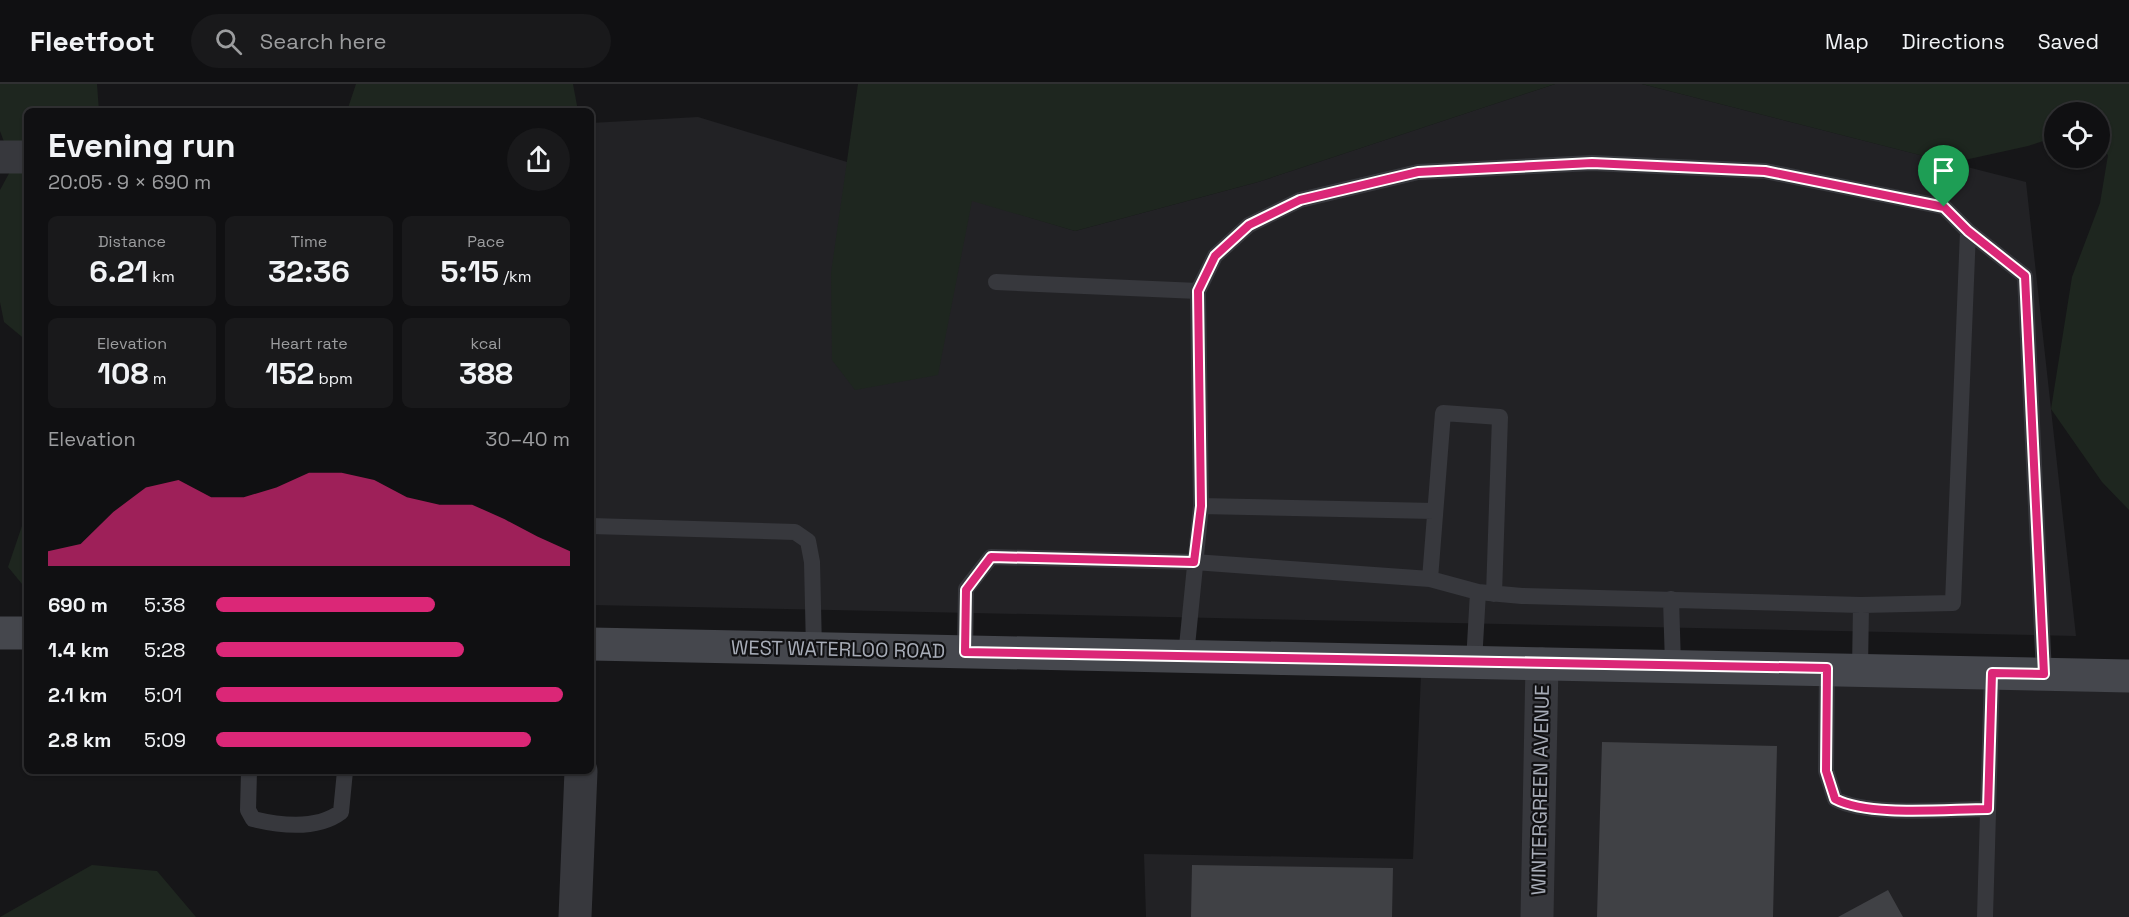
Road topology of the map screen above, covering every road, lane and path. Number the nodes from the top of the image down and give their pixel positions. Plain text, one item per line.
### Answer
1 (0, 157) edge
2 (24, 157) edge
3 (1968, 231) junction
4 (996, 282) dead end
5 (1198, 291) junction
6 (1201, 506) junction
7 (1434, 511) junction
8 (594, 526) edge
9 (1194, 562) junction
10 (1430, 579) junction
11 (1486, 593) junction
12 (1671, 599) junction
13 (1860, 605) junction
14 (0, 633) edge
15 (24, 633) edge
16 (594, 644) edge
17 (814, 649) junction
18 (965, 652) junction
19 (1186, 656) junction
20 (1474, 662) junction
21 (1542, 664) junction
22 (1673, 665) junction
23 (1827, 668) junction
24 (1860, 669) junction
25 (1992, 673) junction
26 (2044, 674) junction
27 (2129, 676) edge
28 (249, 774) edge
29 (345, 774) edge
30 (581, 774) edge
31 (1988, 809) junction
32 (575, 917) edge
33 (1537, 917) edge
34 (1985, 917) edge

1 - 2 street
3 - 5 lane
3 - 13 lane
3 - 26 lane
4 - 5 lane
5 - 6 lane
6 - 7 lane
6 - 9 lane
7 - 10 lane
7 - 11 lane
8 - 17 lane
9 - 10 lane
9 - 18 lane
9 - 19 lane
10 - 11 lane
11 - 12 lane
11 - 20 lane
12 - 13 lane
12 - 22 lane
13 - 24 lane
14 - 15 main road
16 - 17 main road, WEST WATERLOO ROAD
17 - 18 main road, WEST WATERLOO ROAD
18 - 19 main road, WEST WATERLOO ROAD
19 - 20 main road, WEST WATERLOO ROAD
20 - 21 main road, WEST WATERLOO ROAD
21 - 22 main road, WEST WATERLOO ROAD
21 - 33 street, WINTERGREEN AVENUE
22 - 23 main road, WEST WATERLOO ROAD
23 - 24 main road, WEST WATERLOO ROAD
23 - 31 lane
24 - 25 main road, WEST WATERLOO ROAD
25 - 26 main road, WEST WATERLOO ROAD
25 - 31 lane
26 - 27 main road, WEST WATERLOO ROAD
28 - 29 lane
30 - 32 street
31 - 34 lane

